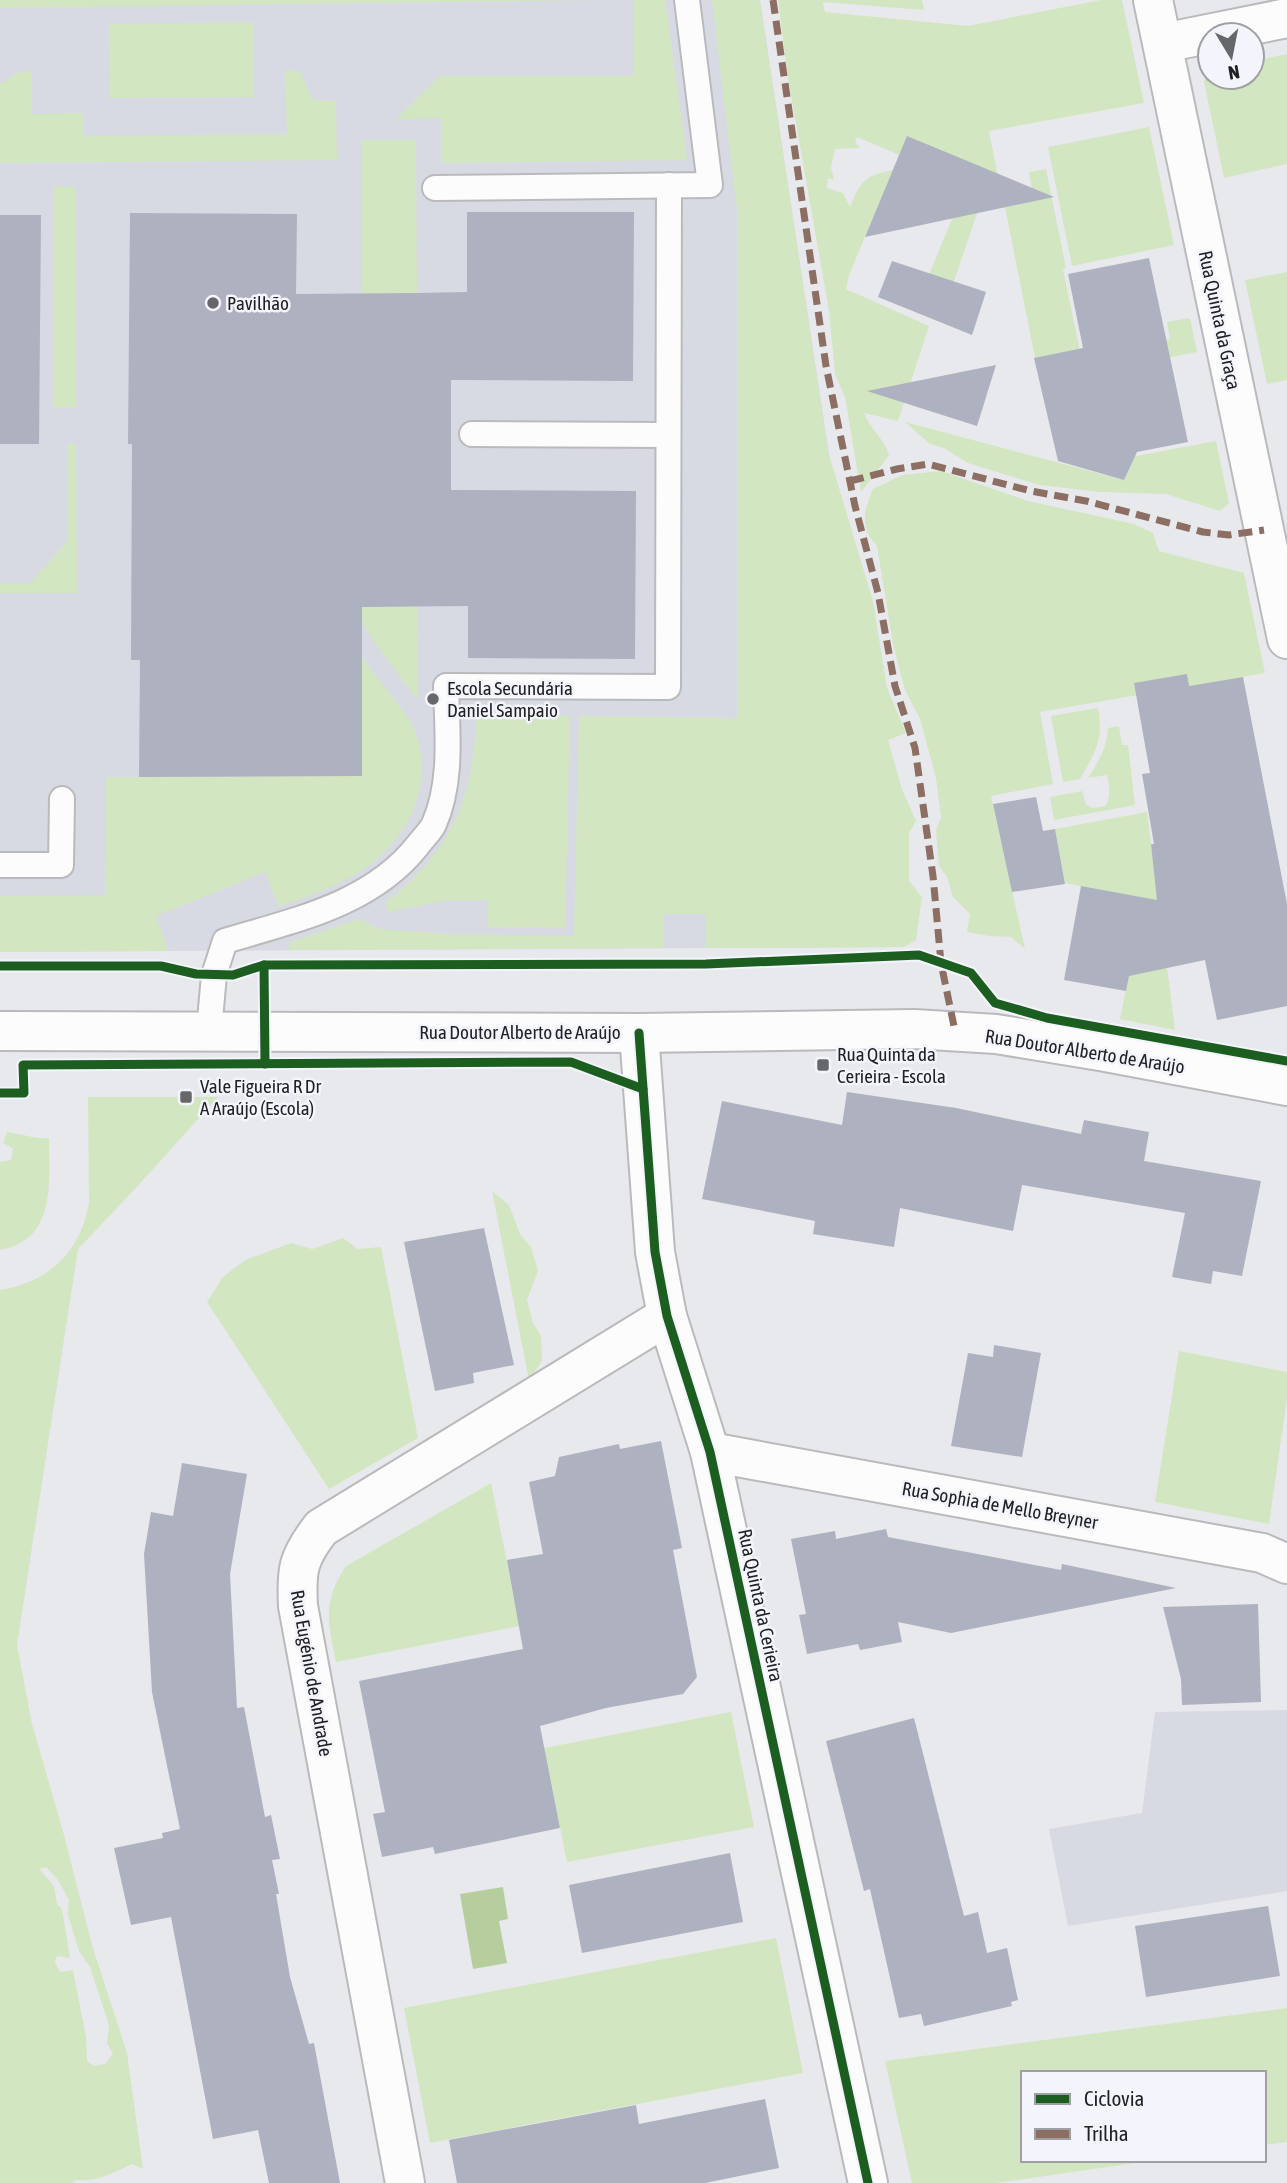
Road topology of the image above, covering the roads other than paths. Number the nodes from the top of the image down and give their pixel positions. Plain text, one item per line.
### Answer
1 (687, 0) edge
2 (1153, 0) edge
3 (1287, 18) edge
4 (1163, 43) junction
5 (669, 186) junction
6 (435, 188) dead end
7 (472, 434) dead end
8 (668, 435) junction
9 (1287, 639) edge
10 (62, 799) dead end
11 (0, 865) edge
12 (0, 1031) edge
13 (209, 1031) junction
14 (639, 1033) junction
15 (1287, 1086) edge
16 (667, 1316) junction
17 (710, 1452) junction
18 (1287, 1564) edge
19 (405, 2183) edge
20 (868, 2183) edge

1 - 5 lane
2 - 4 street, Rua Quinta da Graça
3 - 4 street
4 - 9 street, Rua Quinta da Graça
5 - 6 lane
5 - 8 lane
7 - 8 lane
8 - 13 lane
10 - 11 lane
12 - 13 street, Rua Doutor Alberto de Araújo
13 - 14 street, Rua Doutor Alberto de Araújo
14 - 15 street, Rua Doutor Alberto de Araújo
14 - 16 street, Rua Quinta da Cerieira
16 - 17 street, Rua Quinta da Cerieira
16 - 19 street, Rua Eugénio de Andrade
17 - 18 street, Rua Sophia de Mello Breyner
17 - 20 street, Rua Quinta da Cerieira

